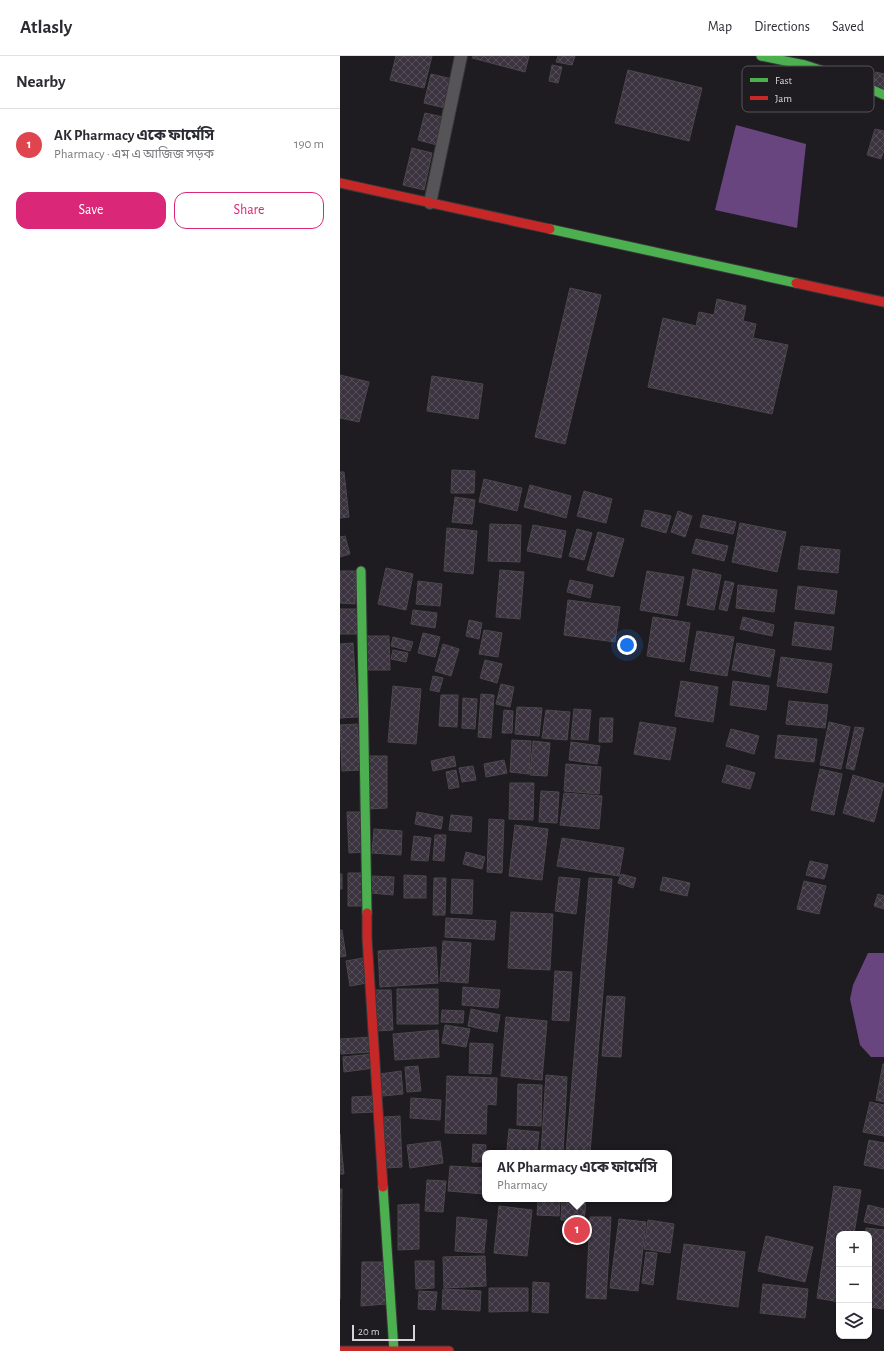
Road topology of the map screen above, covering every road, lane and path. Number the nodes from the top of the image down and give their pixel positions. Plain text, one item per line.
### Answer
1 (461, 56) edge
2 (761, 56) edge
3 (805, 66) edge
4 (874, 91) edge
5 (884, 95) edge
6 (340, 183) edge
7 (430, 203) junction
8 (884, 302) edge
9 (361, 570) dead end
10 (340, 1351) edge
11 (394, 1351) edge
12 (449, 1351) edge

1 - 7 lane
2 - 3 street
4 - 5 street
6 - 7 street
7 - 8 street
9 - 11 street
10 - 11 street
11 - 12 street

